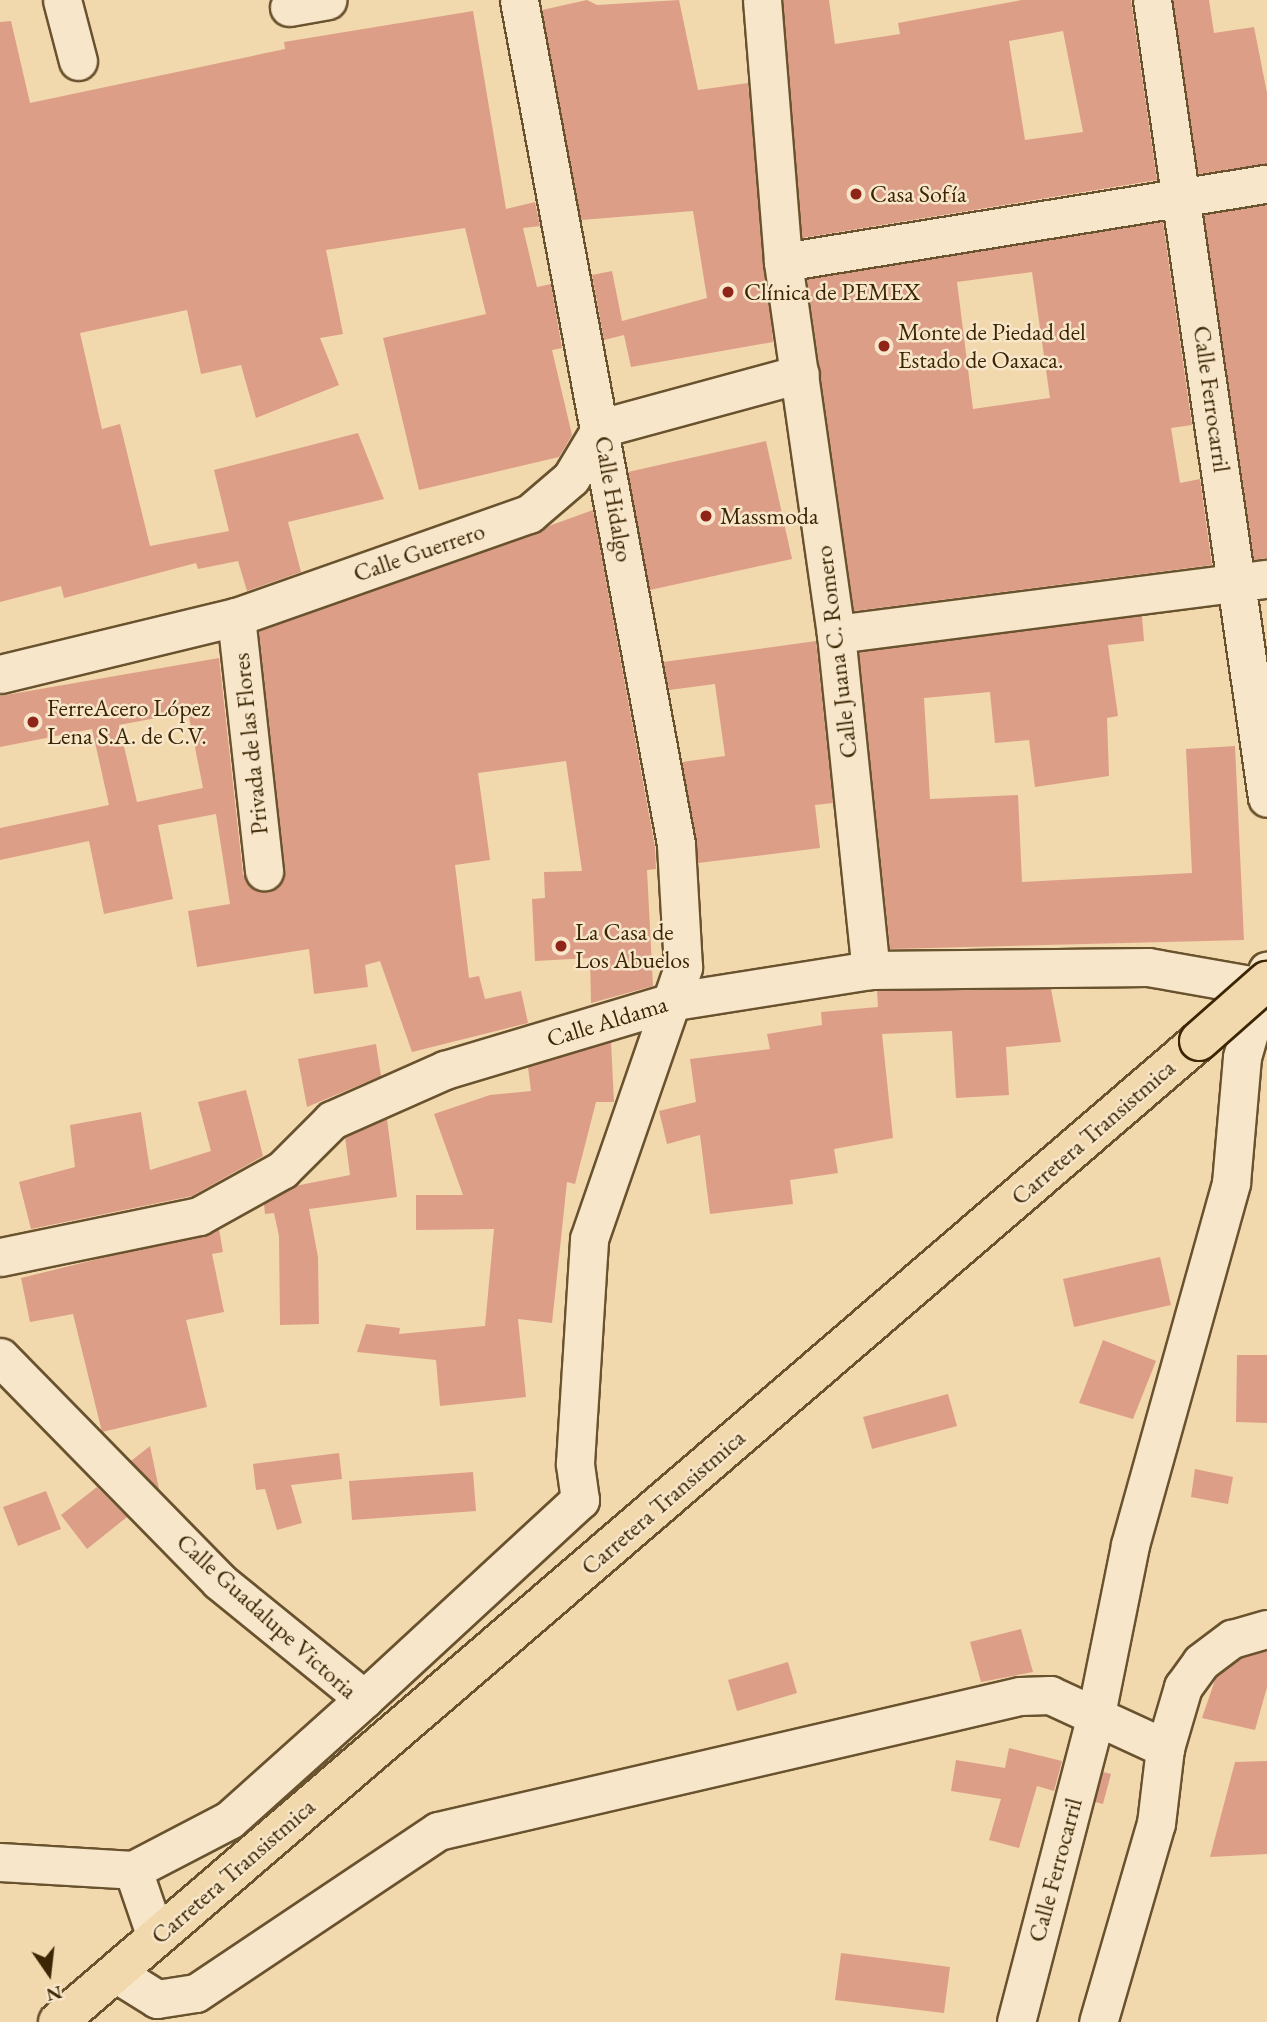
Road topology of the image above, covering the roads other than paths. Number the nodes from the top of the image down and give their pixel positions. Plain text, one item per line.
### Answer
1 (62, 0) edge
2 (327, 0) edge
3 (519, 0) edge
4 (762, 0) edge
5 (1152, 0) edge
6 (289, 7) dead end
7 (78, 61) dead end
8 (1267, 184) edge
9 (1186, 201) junction
10 (783, 262) junction
11 (800, 374) junction
12 (601, 428) junction
13 (1252, 581) edge
14 (236, 617) junction
15 (836, 634) junction
16 (2, 664) edge
17 (1267, 798) edge
18 (264, 871) dead end
19 (871, 970) junction
20 (1265, 982) edge
21 (675, 1000) junction
22 (0, 1257) edge
23 (0, 1357) edge
24 (1267, 1629) edge
25 (364, 1699) junction
26 (1095, 1719) junction
27 (1165, 1748) junction
28 (0, 1862) edge
29 (133, 1870) junction
30 (156, 1937) junction
31 (117, 1974) junction
32 (58, 2022) edge
33 (1016, 2022) edge
34 (1098, 2022) edge

1 - 7 street
2 - 6 street
3 - 12 street, Calle Hidalgo
4 - 10 street, Calle Juana C. Romero
5 - 9 street, Calle Ferrocarril
8 - 9 street
9 - 10 street
9 - 13 street, Calle Ferrocarril
10 - 11 street, Calle Juana C. Romero
11 - 12 street
11 - 15 street, Calle Juana C. Romero
12 - 14 street, Calle Guerrero
12 - 21 street, Calle Hidalgo
13 - 15 street
13 - 17 street, Calle Ferrocarril
14 - 16 street, Calle Guerrero
14 - 18 street, Privada de las Flores
15 - 19 street, Calle Juana C. Romero
19 - 20 street, Calle Aldama
19 - 21 street, Calle Aldama
20 - 26 street, Calle Ferrocarril
20 - 30 main road, Carretera Transistmica, bridge
21 - 22 street, Calle Aldama
21 - 25 street, Calle Hidalgo
23 - 25 street, Calle Guadalupe Victoria
24 - 27 street
25 - 29 street, Calle Guadalupe Victoria
26 - 27 street
26 - 31 street
26 - 33 street, Calle Ferrocarril
27 - 34 street
28 - 29 street
29 - 30 street
30 - 31 main road, Carretera Transistmica
31 - 32 main road, Carretera Transistmica

